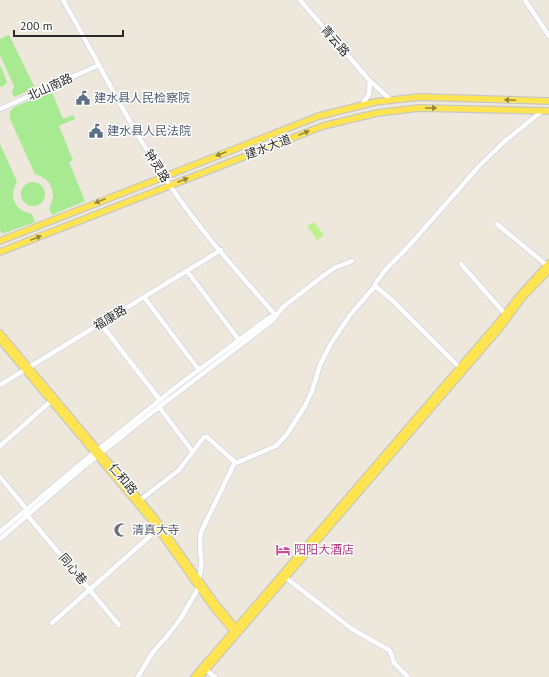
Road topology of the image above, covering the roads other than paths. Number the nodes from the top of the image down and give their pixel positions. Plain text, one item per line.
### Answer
1 (63, 0) edge
2 (300, 0) edge
3 (525, 0) edge
4 (549, 36) edge
5 (99, 65) junction
6 (370, 81) junction
7 (391, 100) junction
8 (549, 101) edge
9 (362, 105) junction
10 (0, 109) edge
11 (542, 111) junction
12 (549, 111) edge
13 (163, 176) junction
14 (169, 185) junction
15 (497, 224) dead end
16 (0, 241) edge
17 (220, 250) junction
18 (0, 252) edge
19 (352, 261) dead end
20 (461, 264) dead end
21 (548, 266) edge
22 (186, 271) junction
23 (375, 286) junction
24 (144, 298) junction
25 (505, 314) junction
26 (276, 316) junction
27 (100, 324) junction
28 (0, 333) edge
29 (0, 340) edge
30 (239, 340) junction
31 (459, 367) junction
32 (27, 369) junction
33 (199, 370) junction
34 (0, 385) edge
35 (160, 400) junction
36 (50, 401) junction
37 (159, 407) junction
38 (420, 416) junction
39 (0, 446) edge
40 (98, 452) junction
41 (193, 452) junction
42 (235, 462) junction
43 (0, 477) edge
44 (140, 500) junction
45 (28, 513) junction
46 (158, 529) junction
47 (0, 532) edge
48 (0, 538) edge
49 (285, 577) junction
50 (198, 579) junction
51 (199, 587) junction
52 (90, 590) junction
53 (52, 623) dead end
54 (119, 625) dead end
55 (236, 631) junction
56 (204, 668) junction
57 (138, 677) edge
58 (194, 677) edge
59 (200, 677) edge
60 (215, 677) edge
61 (408, 677) edge

1 - 5 street, 钟灵路
2 - 6 street, 青云路
3 - 4 street
5 - 10 street, 北山南路
5 - 13 street, 钟灵路
6 - 7 street, 青云路
6 - 9 street
8 -> 7 main road, 建水大道
7 - 9 main road, 建水大道
9 -> 13 main road, 建水大道
11 - 12 main road, 建水大道
14 -> 11 main road, 建水大道
11 - 23 street
13 - 14 street, 钟灵路
13 -> 16 main road, 建水大道
14 - 17 street, 钟灵路
18 -> 14 main road, 建水大道
15 - 21 street
17 - 22 street, 福康路
17 - 26 street, 钟灵路
19 - 26 street
20 - 25 street
21 - 25 main road
21 - 38 main road
22 - 24 street, 福康路
22 - 30 street
23 - 31 street
23 - 42 street
24 - 27 street, 福康路
24 - 33 street
25 - 31 main road
26 - 30 street
26 - 37 street
27 - 32 street, 福康路
27 - 35 street
28 - 32 main road, 仁和路
29 - 32 main road, 仁和路
30 - 33 street
31 - 38 main road
32 - 34 street, 福康路
32 - 36 main road, 仁和路
32 - 40 main road, 仁和路
33 - 35 street
35 - 40 street
36 - 39 street
36 - 40 main road, 仁和路
37 - 40 street
37 - 41 street
38 - 49 main road
38 - 55 main road
40 - 44 main road, 仁和路
40 - 45 street
40 - 46 main road, 仁和路
41 - 42 street
41 - 44 street
42 - 50 street
43 - 45 street, 同心巷
44 - 50 main road, 仁和路
45 - 47 street
45 - 48 street
45 - 52 street, 同心巷
46 - 51 main road, 仁和路
46 - 52 street, 同心巷
49 - 55 main road
49 - 61 street
50 - 55 main road, 仁和路
51 - 55 main road, 仁和路
51 - 57 street
52 - 53 street
52 - 54 street
55 - 56 main road
56 - 58 main road
56 - 59 main road
56 - 60 street

